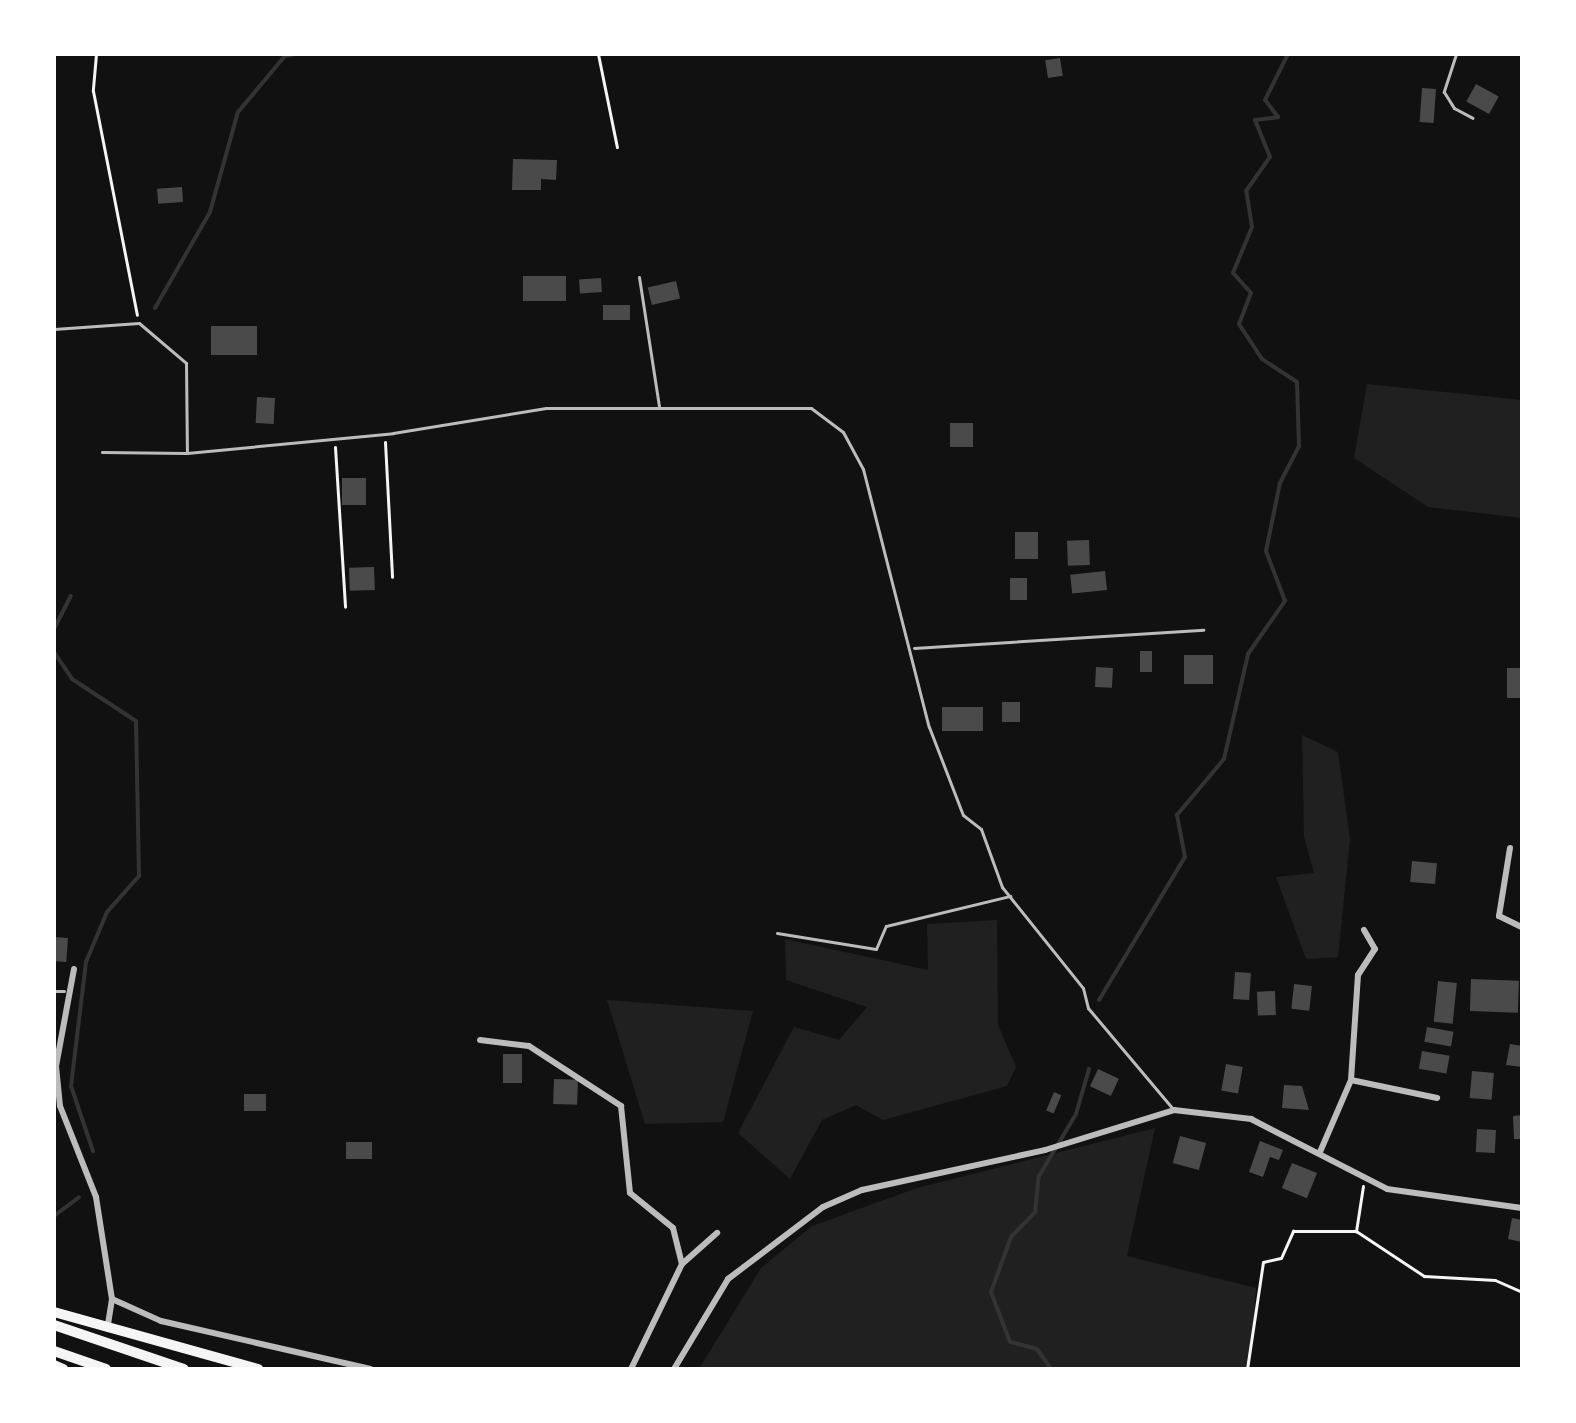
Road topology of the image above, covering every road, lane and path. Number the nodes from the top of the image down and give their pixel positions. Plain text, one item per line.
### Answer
1 (96, 54) edge
2 (598, 54) edge
3 (1456, 54) edge
4 (1473, 118) dead end
5 (617, 147) dead end
6 (639, 277) dead end
7 (139, 323) junction
8 (54, 329) edge
9 (659, 406) junction
10 (385, 434) junction
11 (335, 439) junction
12 (102, 452) dead end
13 (187, 453) junction
14 (392, 577) dead end
15 (345, 607) dead end
16 (1203, 630) dead end
17 (914, 648) junction
18 (1510, 848) dead end
19 (1010, 896) junction
20 (1522, 927) edge
21 (1364, 930) dead end
22 (777, 933) dead end
23 (74, 969) dead end
24 (54, 991) edge
25 (64, 991) junction
26 (480, 1040) dead end
27 (1351, 1080) junction
28 (1437, 1098) dead end
29 (1174, 1110) junction
30 (1320, 1152) junction
31 (1364, 1182) junction
32 (1522, 1208) edge
33 (1356, 1231) junction
34 (717, 1233) dead end
35 (682, 1264) junction
36 (1522, 1292) edge
37 (112, 1299) junction
38 (54, 1312) edge
39 (54, 1325) edge
40 (107, 1329) junction
41 (54, 1351) edge
42 (54, 1365) edge
43 (63, 1369) edge
44 (106, 1369) edge
45 (184, 1369) edge
46 (258, 1369) edge
47 (371, 1369) edge
48 (631, 1369) edge
49 (674, 1369) edge
50 (1247, 1369) edge

1 - 7 path
2 - 5 path
3 - 4 lane
6 - 9 lane
7 - 8 lane
7 - 13 lane
9 - 10 lane
9 - 17 lane
10 - 11 lane
10 - 14 path
11 - 13 lane
11 - 15 path
12 - 13 lane
16 - 17 lane
17 - 19 lane
18 - 20 street
19 - 22 lane
19 - 29 lane
21 - 27 street
23 - 25 street
24 - 25 lane
25 - 37 street
26 - 35 street
27 - 28 street
27 - 30 street
29 - 30 street
29 - 49 street
30 - 31 street
31 - 32 street
31 - 33 path
33 - 36 path
33 - 50 path
34 - 35 street
35 - 48 street
37 - 40 street
37 - 47 street
38 - 40 main road
39 - 45 main road
40 - 46 main road
41 - 44 main road
42 - 43 main road

